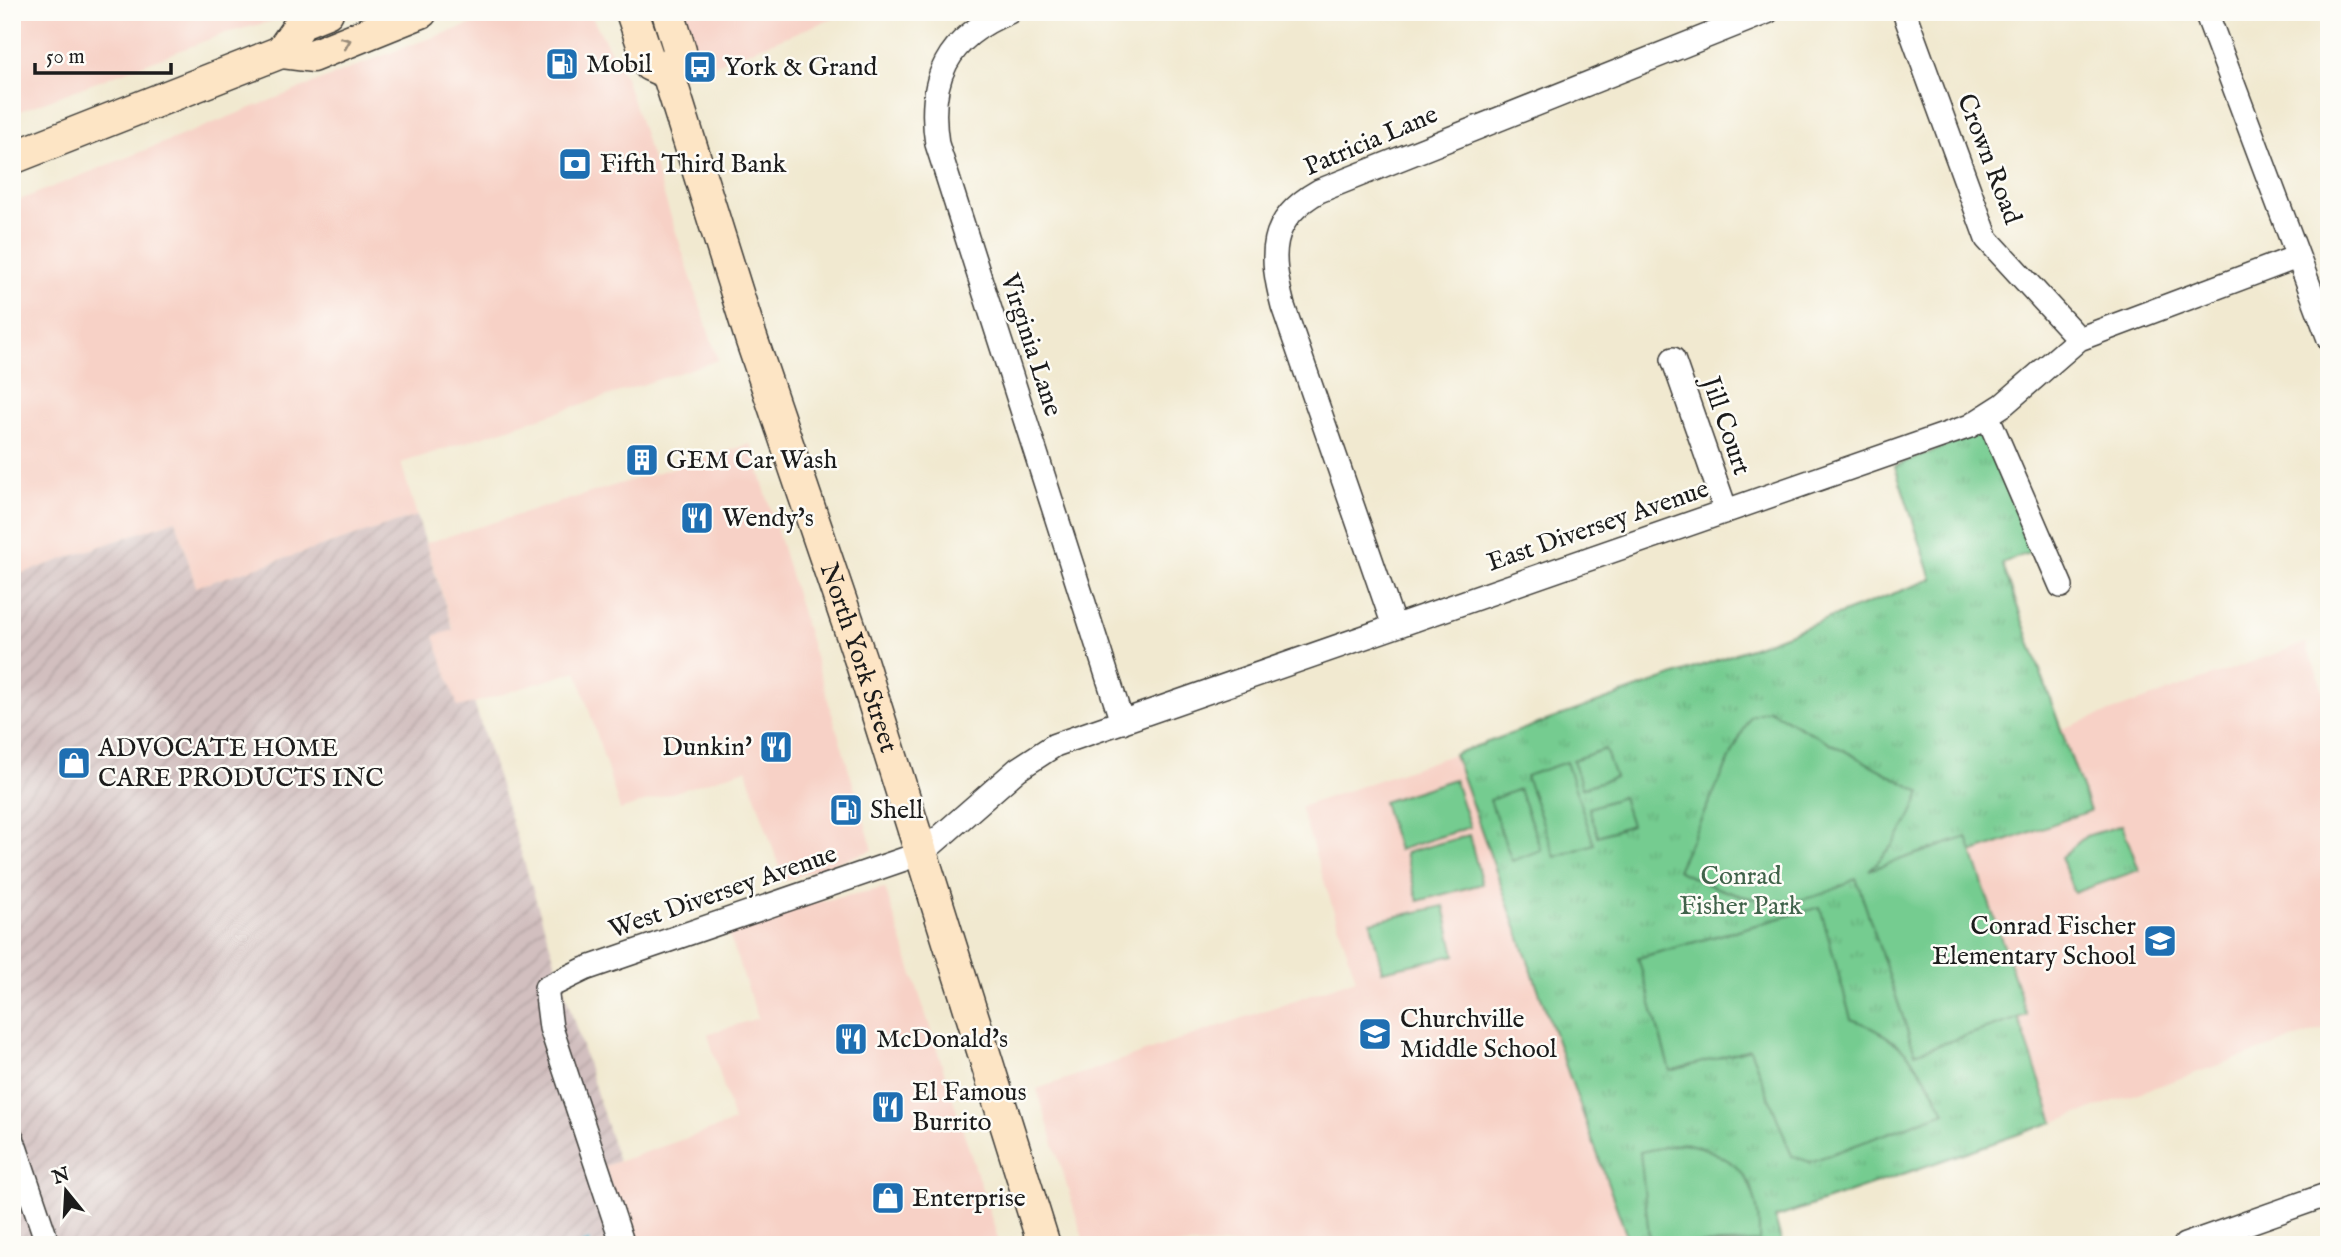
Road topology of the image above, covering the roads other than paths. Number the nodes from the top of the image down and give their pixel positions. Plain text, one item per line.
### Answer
1 (327, 12) edge
2 (421, 12) edge
3 (632, 12) edge
4 (668, 12) edge
5 (1009, 12) edge
6 (1767, 12) edge
7 (1903, 12) edge
8 (2206, 12) edge
9 (281, 52) junction
10 (668, 73) junction
11 (12, 158) edge
12 (2297, 257) junction
13 (2079, 339) junction
14 (2329, 339) edge
15 (1674, 359) dead end
16 (1988, 417) junction
17 (1727, 512) junction
18 (2060, 586) dead end
19 (1394, 626) junction
20 (1122, 722) junction
21 (922, 853) junction
22 (12, 1138) edge
23 (2329, 1194) edge
24 (48, 1245) edge
25 (623, 1245) edge
26 (1044, 1245) edge
27 (2185, 1245) edge

1 - 9 main road
9 -> 2 main road
3 - 10 main road, North York Street
4 - 10 main road
5 - 20 street, Virginia Lane
6 - 19 street, Patricia Lane
7 - 13 street, Crown Road
8 - 12 street
9 - 11 main road
10 - 21 main road, North York Street
12 - 13 street, East Diversey Avenue
12 - 14 street
13 - 16 street, East Diversey Avenue
15 - 17 street, Jill Court
16 - 17 street, East Diversey Avenue
16 - 18 street
17 - 19 street, East Diversey Avenue
19 - 20 street, East Diversey Avenue
20 - 21 street, East Diversey Avenue
21 - 25 street, West Diversey Avenue
21 - 26 main road, North York Street
22 - 24 street
23 - 27 street

